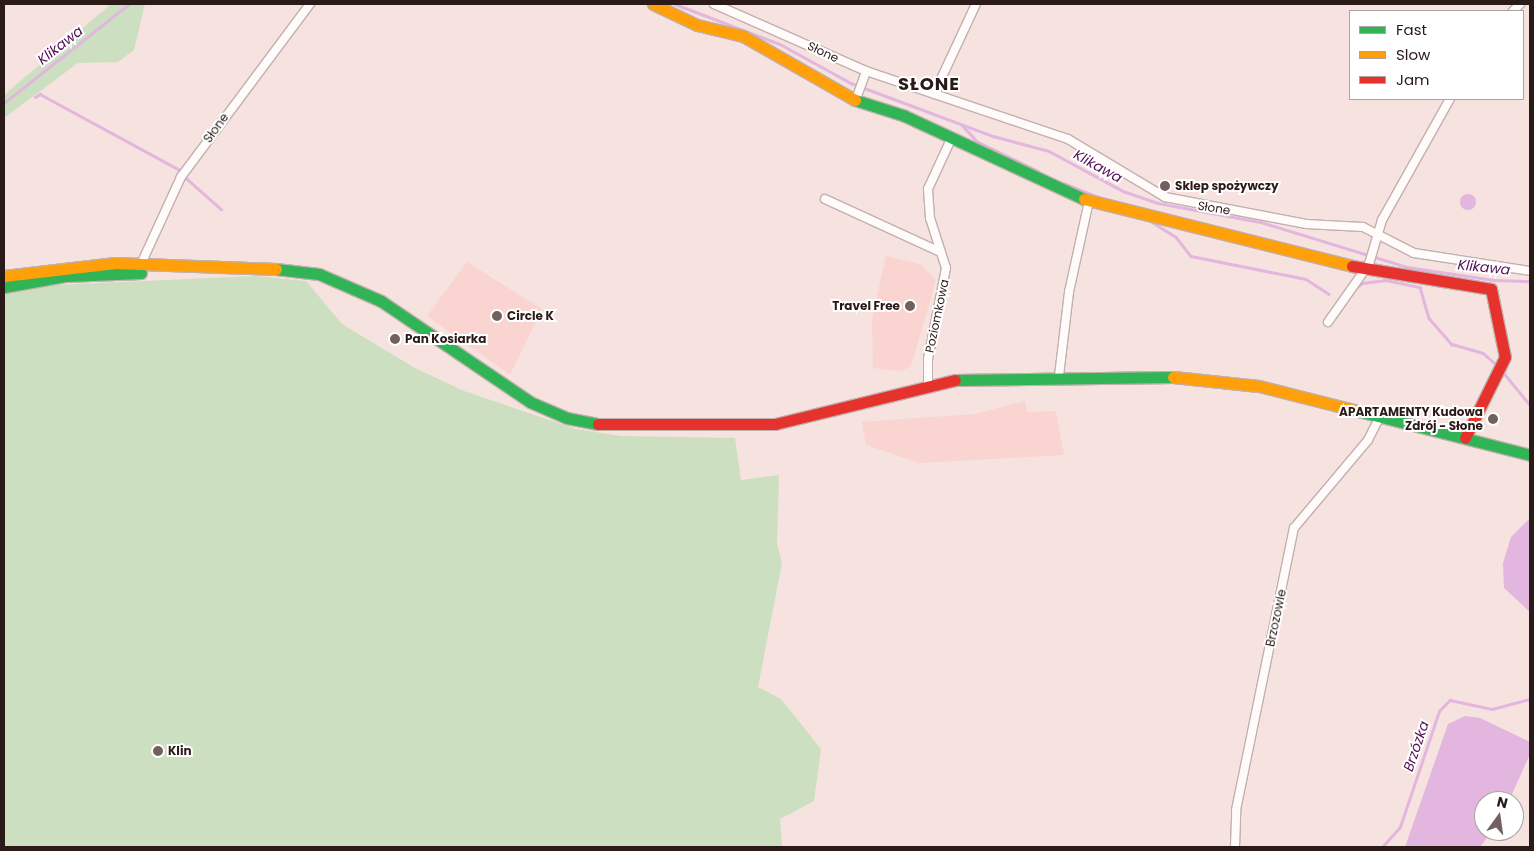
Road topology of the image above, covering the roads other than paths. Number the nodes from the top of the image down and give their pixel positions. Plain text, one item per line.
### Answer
1 (310, 4) edge
2 (653, 4) edge
3 (714, 4) edge
4 (976, 4) edge
5 (866, 72) junction
6 (934, 94) junction
7 (856, 98) junction
8 (1449, 100) edge
9 (952, 137) junction
10 (825, 199) dead end
11 (1089, 201) junction
12 (1377, 232) junction
13 (940, 252) junction
14 (1367, 266) junction
15 (140, 268) junction
16 (1530, 270) edge
17 (4, 276) edge
18 (4, 287) edge
19 (1328, 322) dead end
20 (1059, 376) junction
21 (928, 383) junction
22 (1380, 416) junction
23 (1465, 438) junction
24 (1530, 455) edge
25 (1235, 847) edge

1 - 15 street, Słone
2 - 7 main road
3 - 5 street, Słone
4 - 6 street
5 - 6 street, Słone
5 - 7 street
6 - 12 street, Słone
7 - 9 main road
8 - 12 street
9 - 11 main road
9 - 13 street, Poziomkowa
10 - 13 street
11 - 14 main road
11 - 20 street
12 - 14 street
12 - 16 street, Słone
13 - 21 street, Poziomkowa
14 - 19 street
14 - 23 main road
15 - 17 main road
15 - 18 main road
15 - 21 main road
20 - 21 main road
20 - 22 main road
22 - 23 main road
22 - 25 street, Brzozowie
23 - 24 main road

